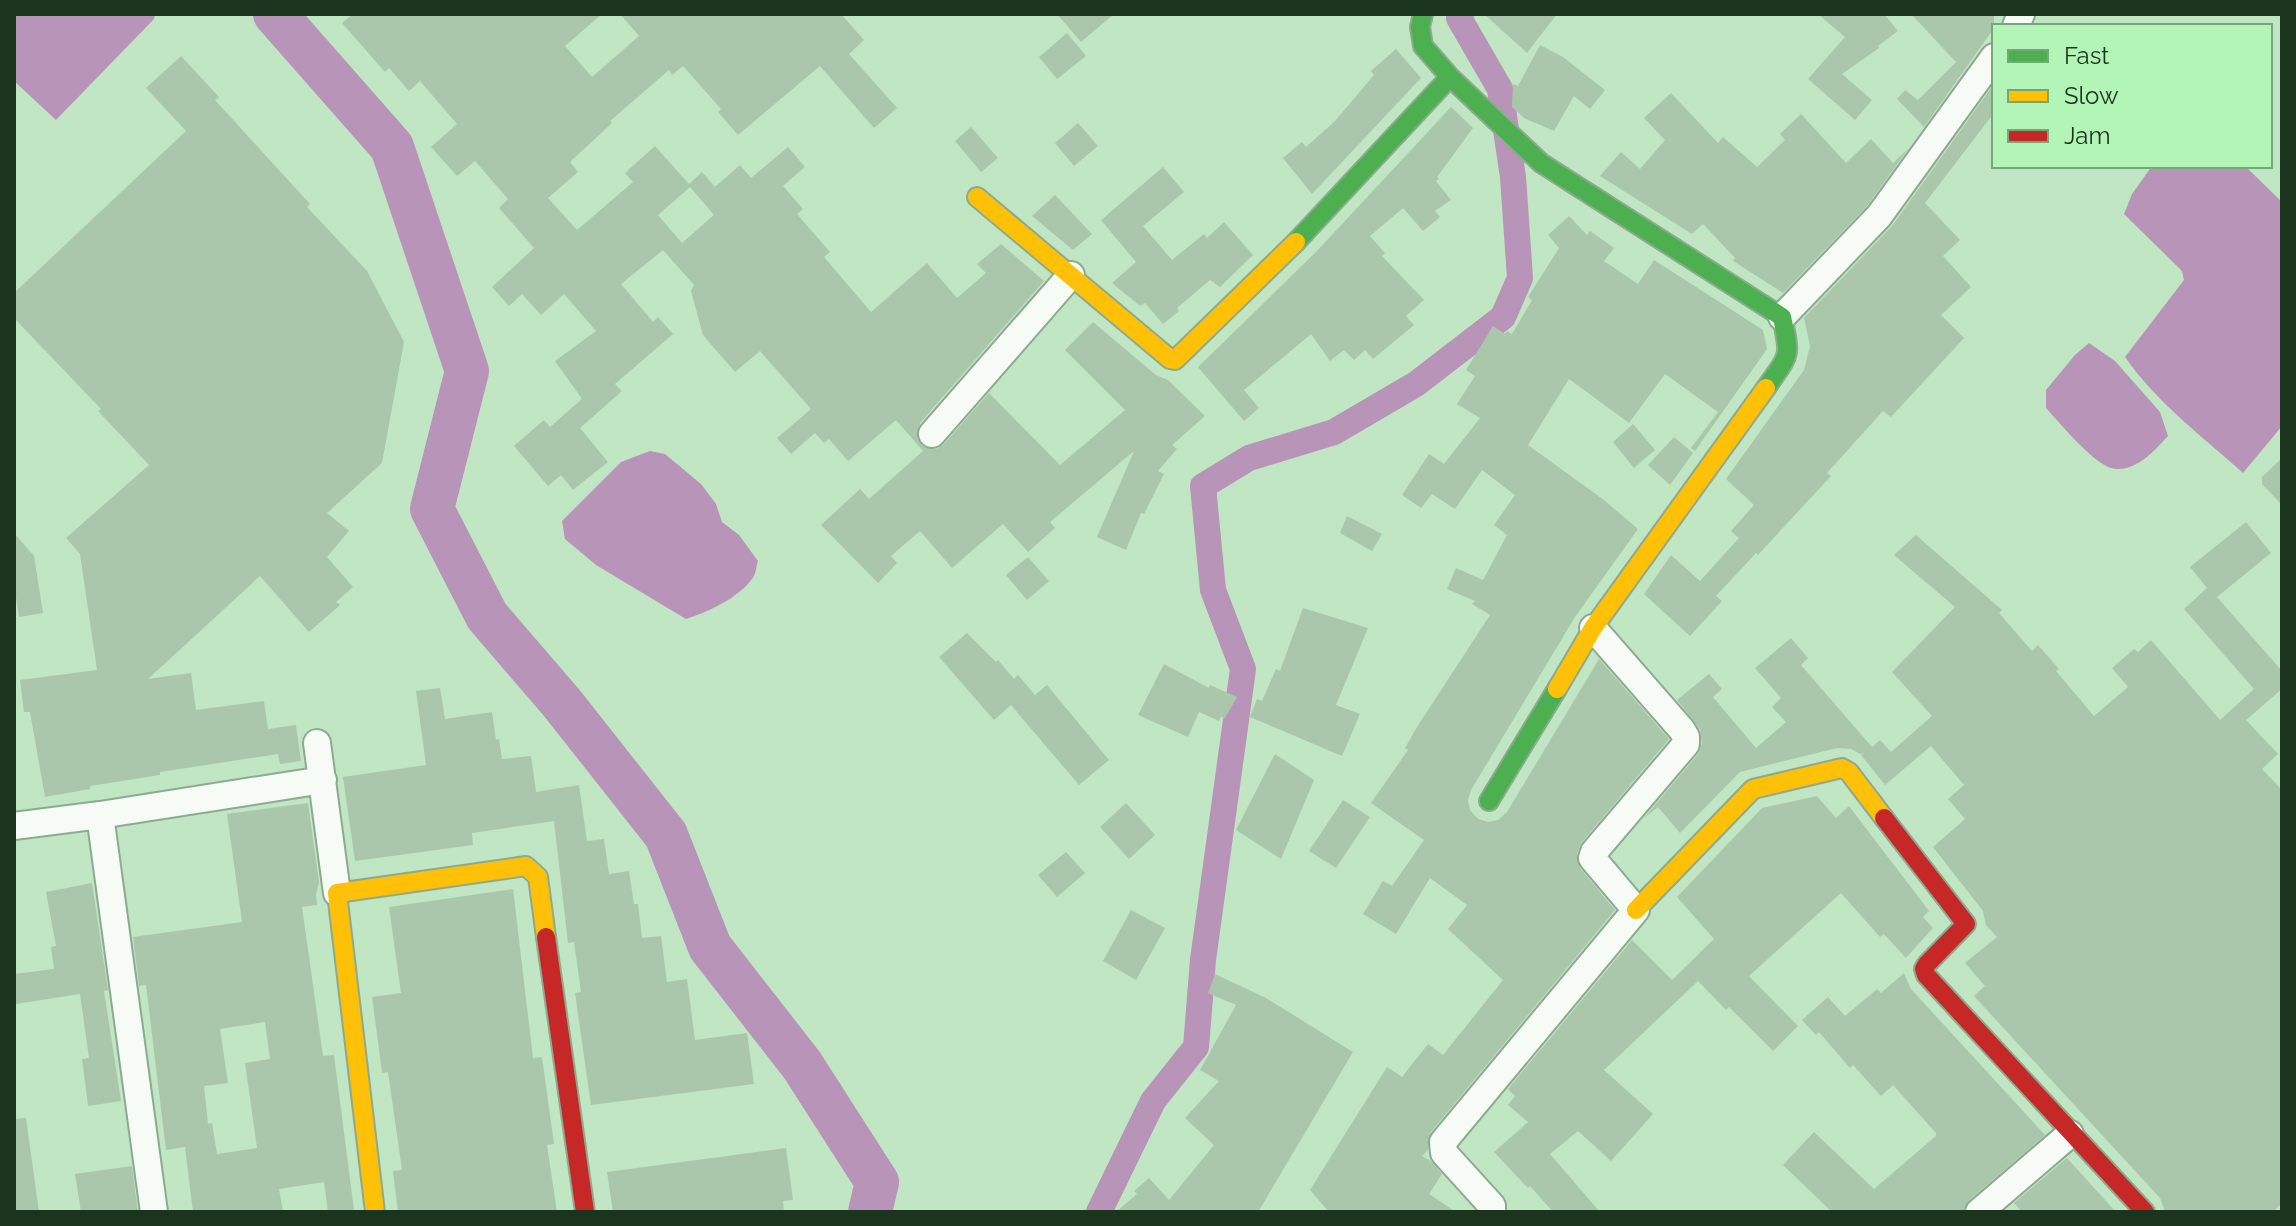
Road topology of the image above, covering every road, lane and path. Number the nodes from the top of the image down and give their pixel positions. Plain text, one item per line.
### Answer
1 (1423, 14) edge
2 (1992, 60) edge
3 (1450, 77) junction
4 (977, 197) dead end
5 (1071, 275) junction
6 (1782, 317) junction
7 (932, 434) dead end
8 (1593, 628) junction
9 (317, 743) dead end
10 (323, 780) junction
11 (1489, 801) dead end
12 (100, 815) junction
13 (14, 826) edge
14 (337, 893) junction
15 (1636, 910) junction
16 (2070, 1134) junction
17 (154, 1212) edge
18 (375, 1212) edge
19 (585, 1212) edge
20 (1492, 1212) edge
21 (1979, 1212) edge
22 (2145, 1212) edge

1 - 3 street
2 - 6 street
3 - 5 street
3 - 6 street
4 - 5 street
5 - 7 street
6 - 8 street
8 - 11 street
8 - 15 street
9 - 10 street
10 - 12 street
10 - 14 street
12 - 13 street
12 - 17 street
14 - 18 street
14 - 19 street
15 - 16 street
15 - 20 street
16 - 21 street
16 - 22 street

